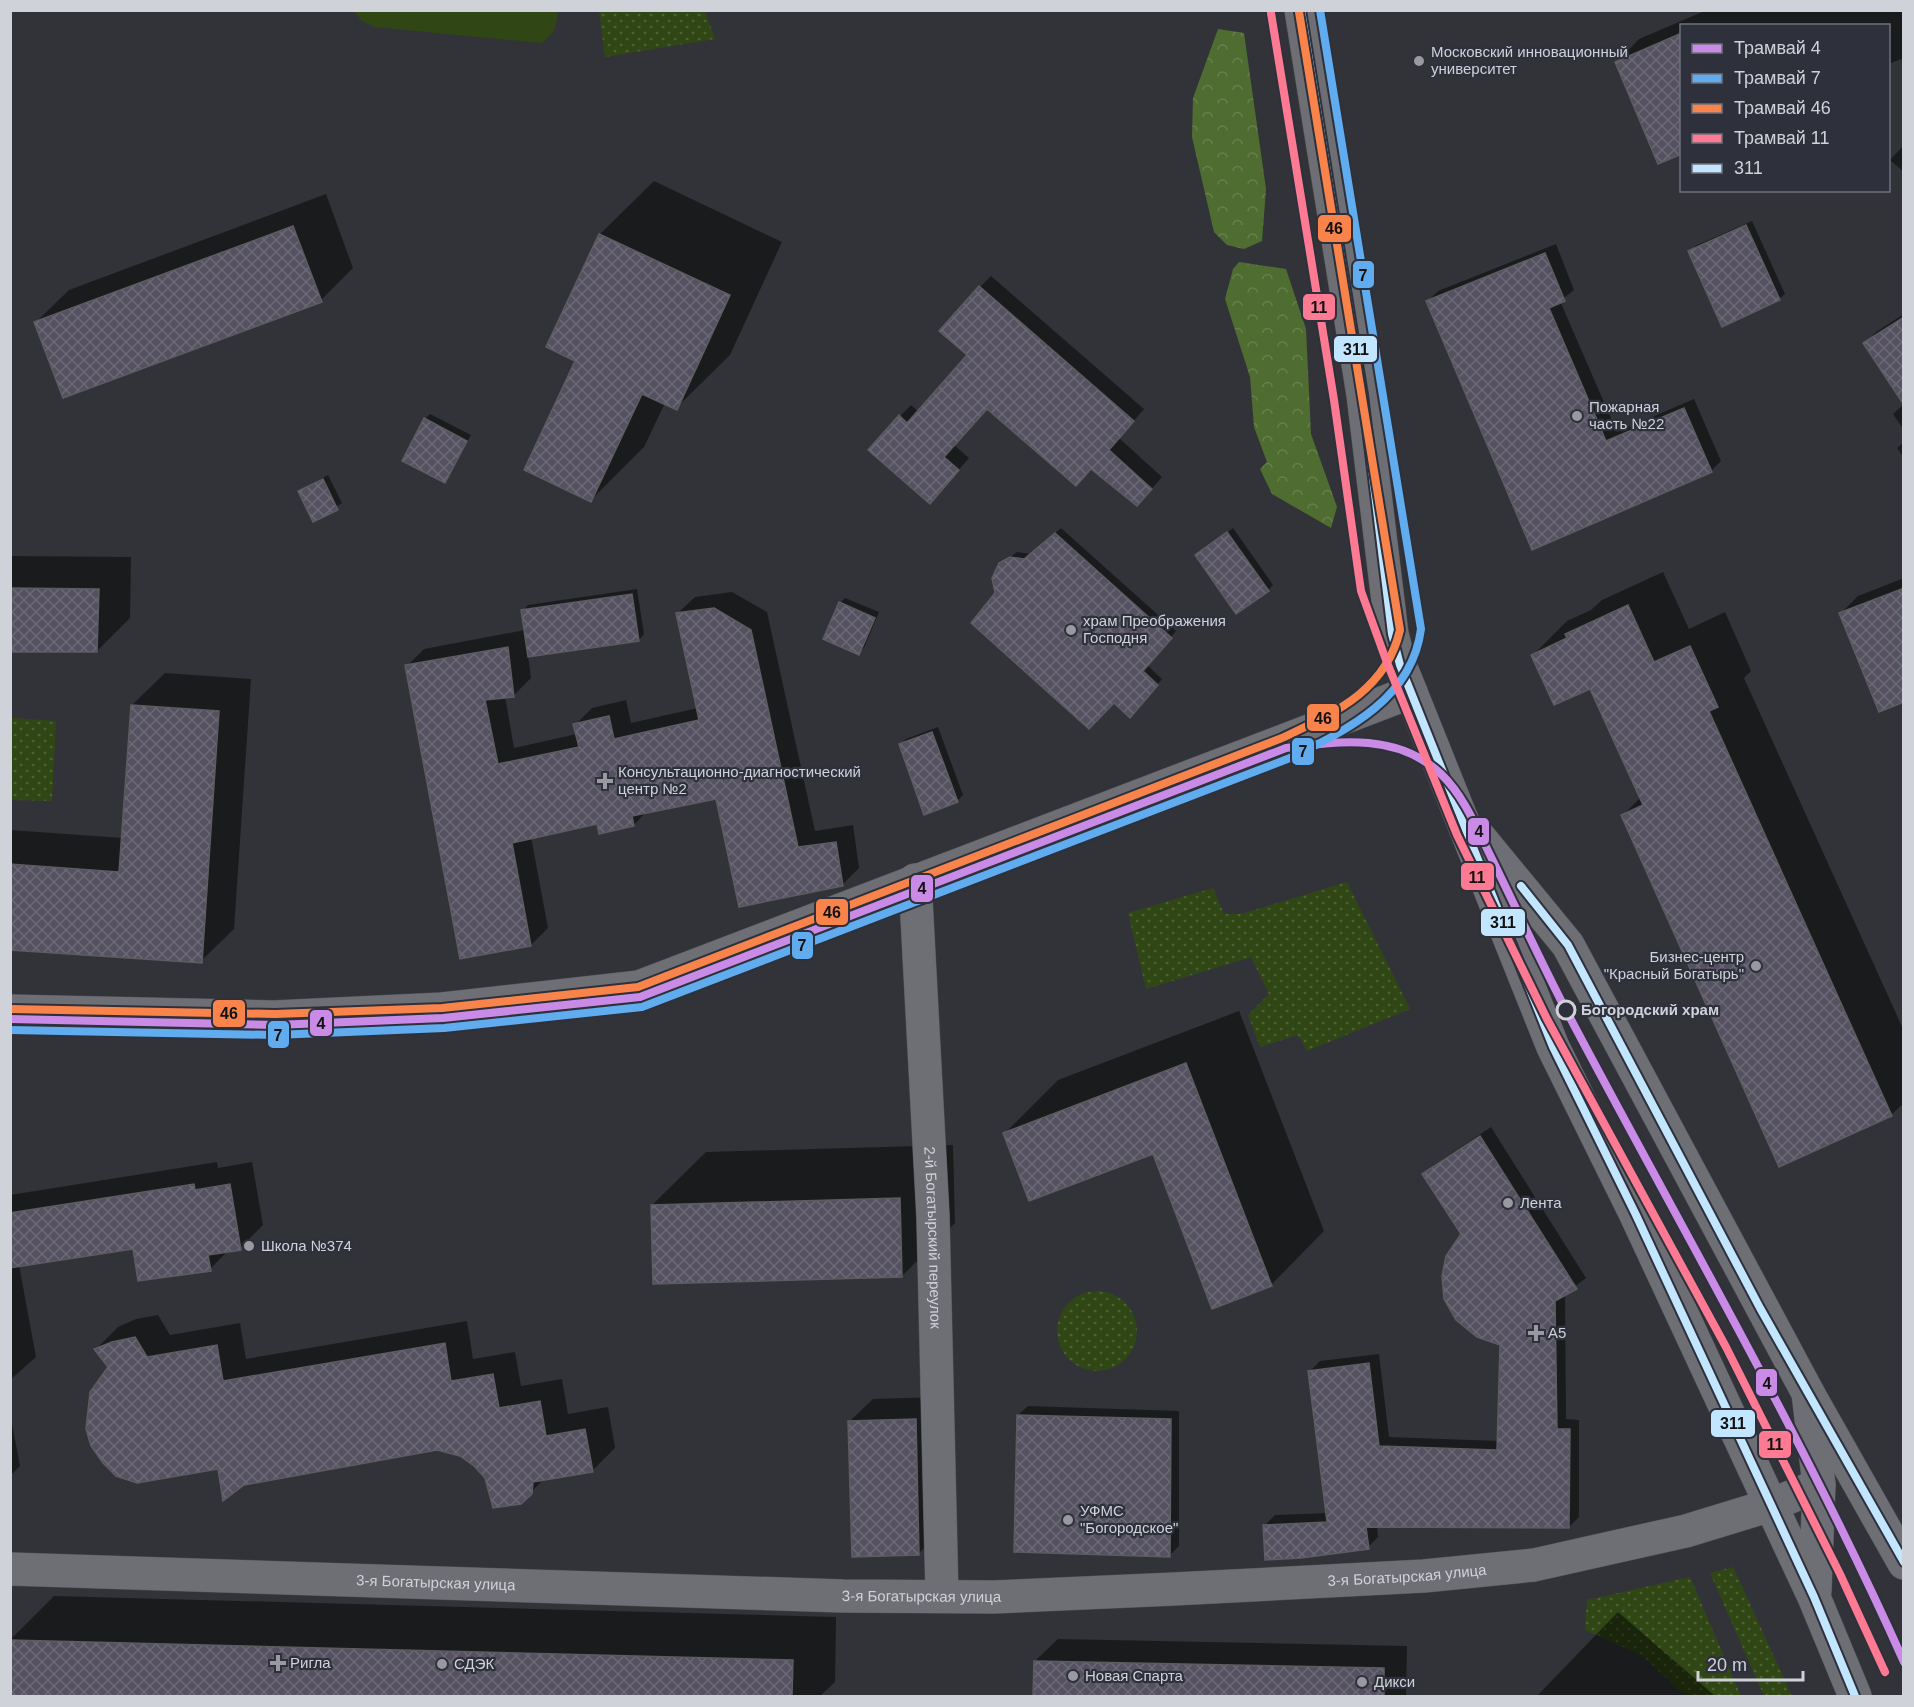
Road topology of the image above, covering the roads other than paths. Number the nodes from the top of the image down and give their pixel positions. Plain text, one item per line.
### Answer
1 (1301, 10) edge
2 (1411, 692) junction
3 (1466, 824) junction
4 (915, 880) junction
5 (10, 1011) edge
6 (1808, 1392) junction
7 (1819, 1485) junction
8 (1772, 1505) junction
9 (1904, 1563) edge
10 (10, 1569) edge
11 (942, 1596) junction
12 (1814, 1598) junction
13 (1855, 1696) edge

1 - 2 street
2 - 3 street
2 - 4 street
3 - 6 street
3 - 8 street
4 - 5 street
4 - 11 street, 2-й Богатырский переулок
6 - 7 street
6 - 9 street
7 - 8 street, 3-я Богатырская улица
7 - 12 street
8 - 11 street, 3-я Богатырская улица
8 - 12 street
10 - 11 street, 3-я Богатырская улица
12 - 13 street

